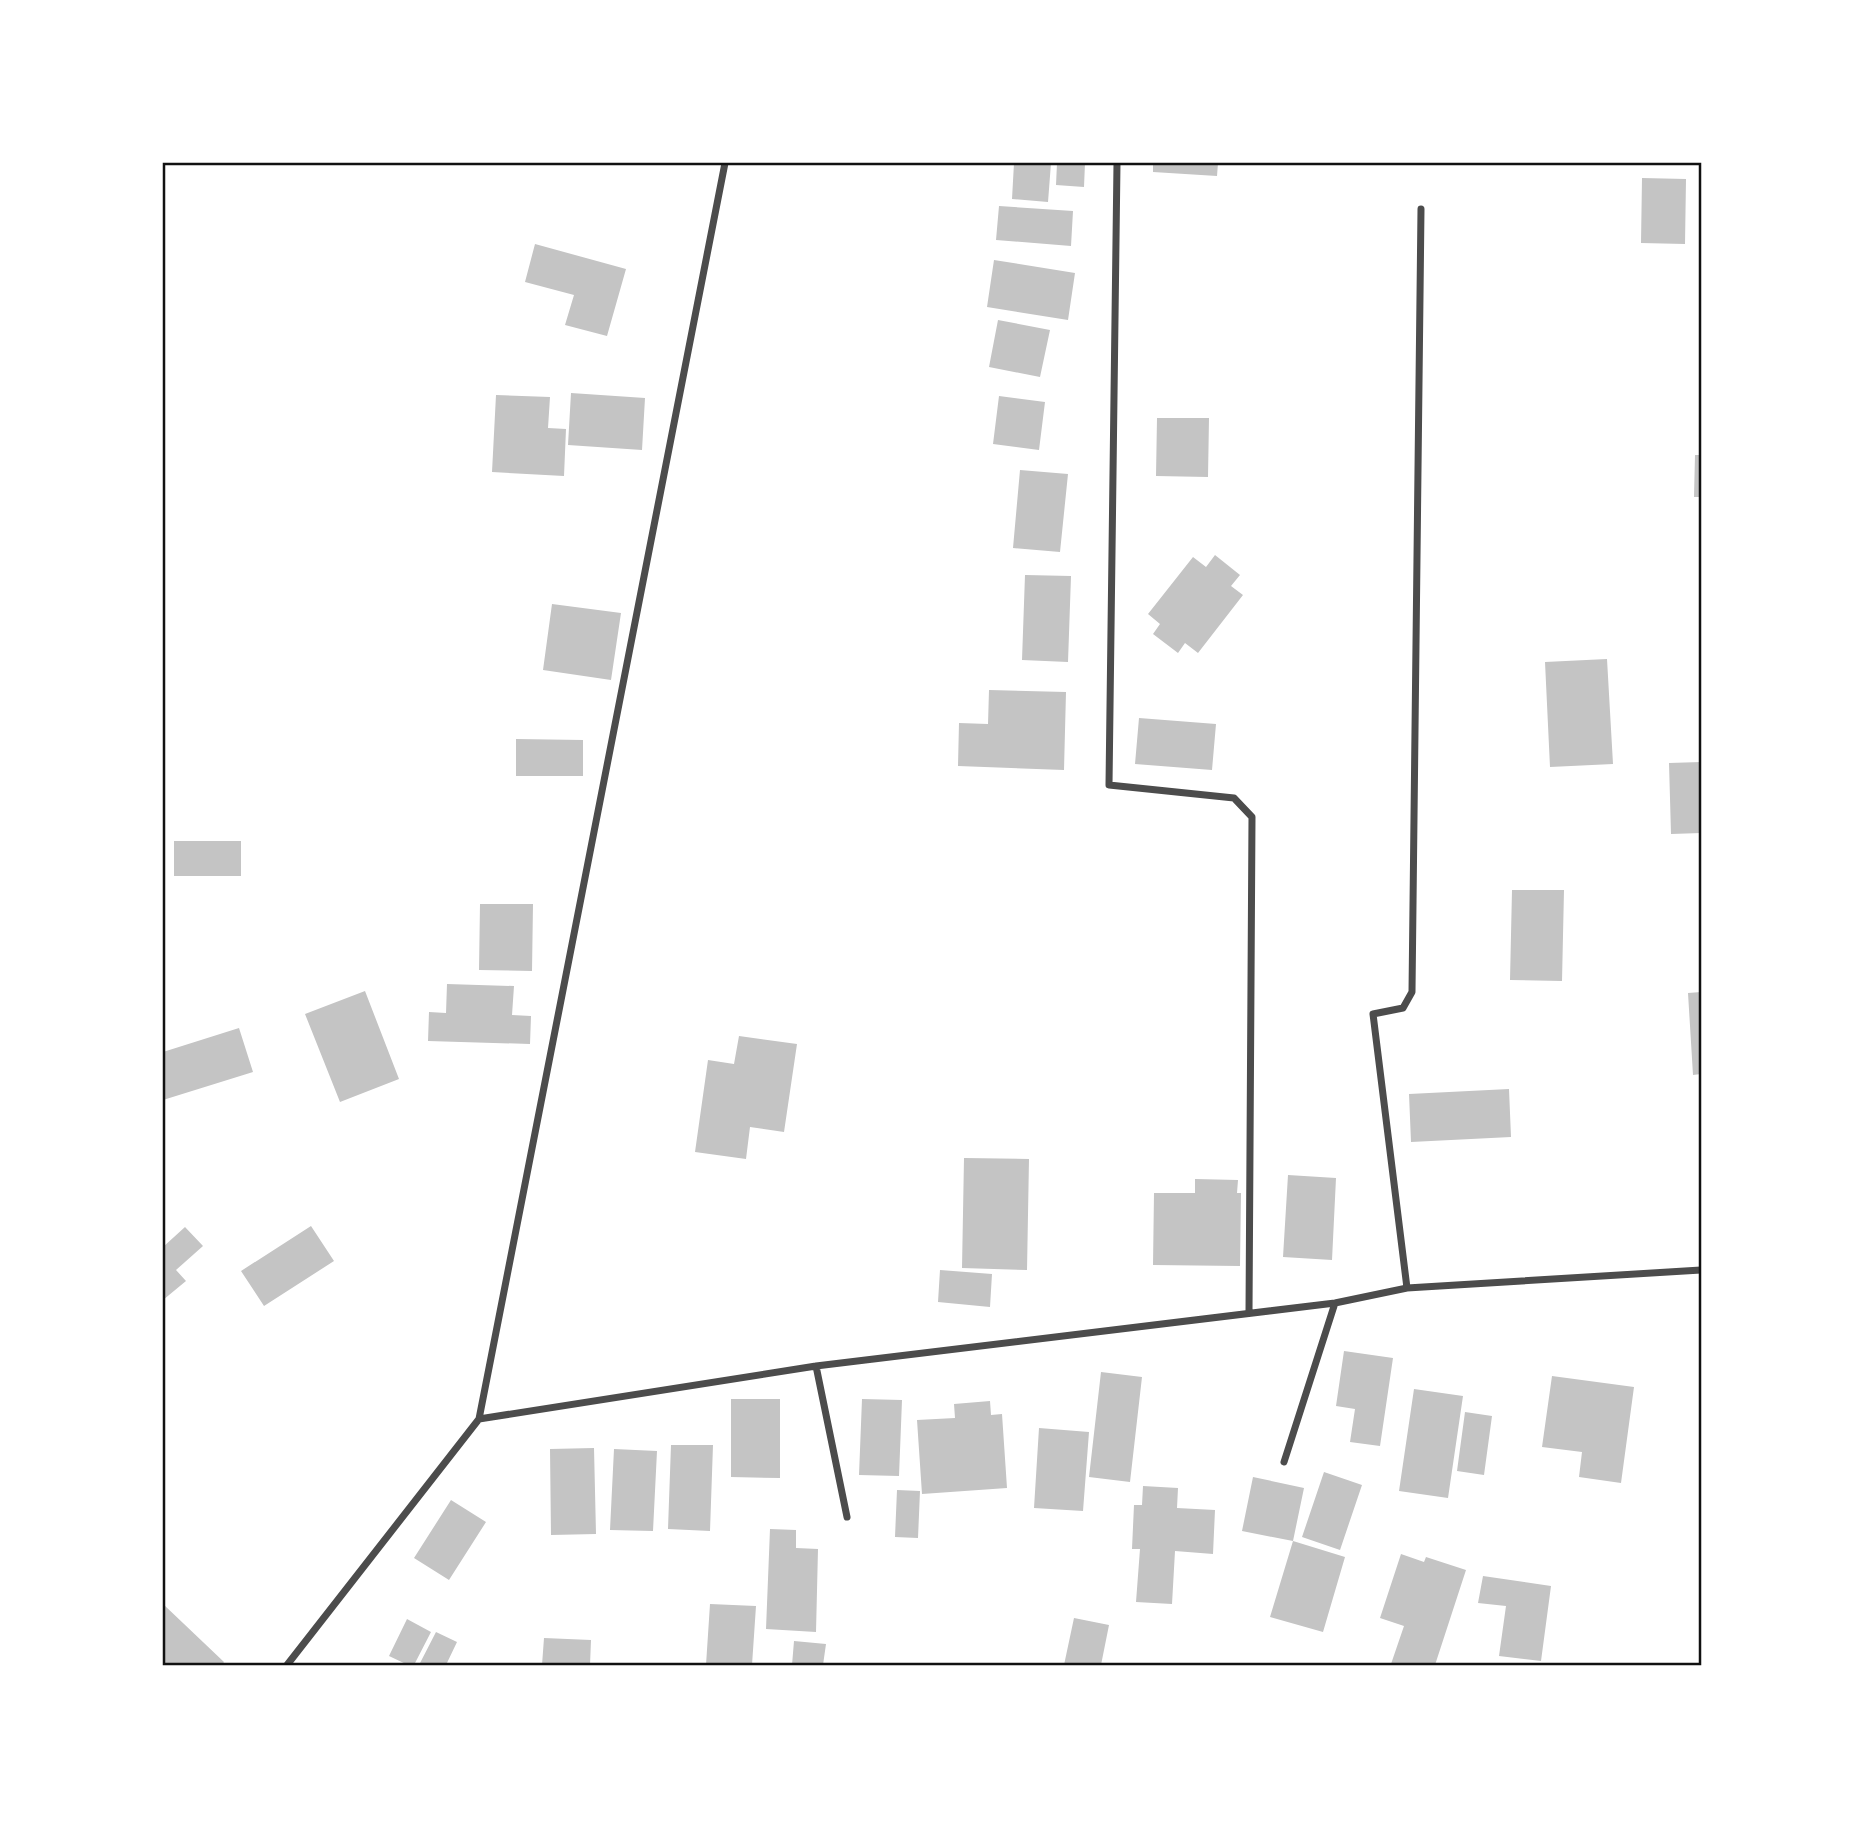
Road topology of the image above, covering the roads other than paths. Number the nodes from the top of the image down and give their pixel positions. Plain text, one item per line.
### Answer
1 (725, 163) edge
2 (1117, 163) edge
3 (1421, 209) dead end
4 (1701, 1270) edge
5 (1406, 1288) junction
6 (1335, 1303) junction
7 (1249, 1313) junction
8 (816, 1366) junction
9 (479, 1419) junction
10 (1284, 1462) dead end
11 (847, 1517) dead end
12 (287, 1665) edge

1 - 9 street
2 - 7 street
3 - 5 street
4 - 5 street
5 - 6 street
6 - 7 street
6 - 10 street
7 - 8 street
8 - 9 street
8 - 11 street
9 - 12 street

